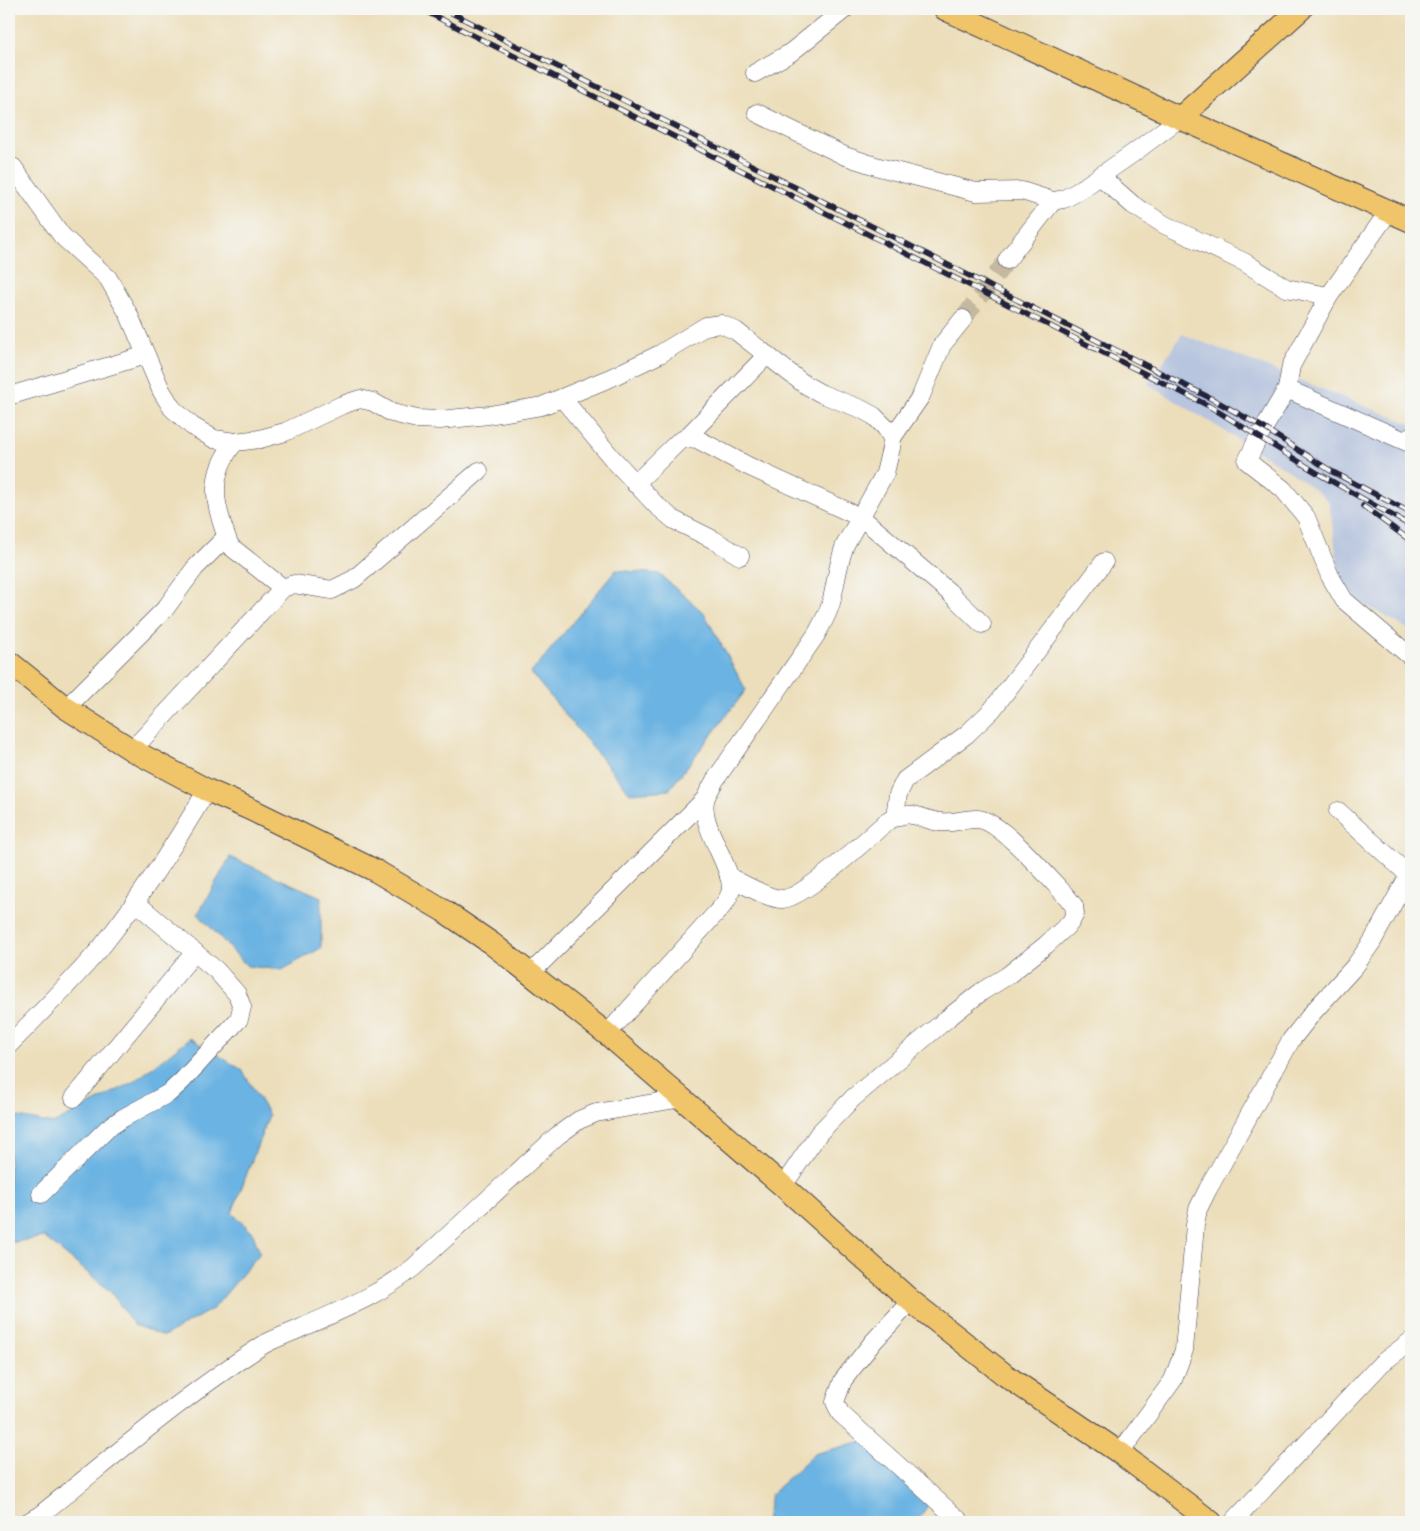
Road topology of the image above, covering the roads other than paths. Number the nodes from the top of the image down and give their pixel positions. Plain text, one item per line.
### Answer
1 (845, 9) edge
2 (945, 9) edge
3 (1301, 9) edge
4 (755, 73) dead end
5 (757, 113) dead end
6 (1180, 118) junction
7 (13, 167) dead end
8 (1100, 176) junction
9 (1052, 201) junction
10 (1389, 211) junction
11 (1411, 221) edge
12 (1008, 260) tunnel mouth
13 (1329, 296) junction
14 (963, 319) tunnel mouth
15 (146, 355) junction
16 (767, 356) junction
17 (1287, 389) junction
18 (9, 396) edge
19 (562, 398) junction
20 (1411, 436) edge
21 (686, 438) junction
22 (892, 438) junction
23 (235, 442) junction
24 (479, 471) dead end
25 (635, 484) junction
26 (862, 518) junction
27 (226, 537) junction
28 (740, 556) dead end
29 (1104, 562) dead end
30 (283, 588) junction
31 (982, 624) dead end
32 (1411, 657) edge
33 (9, 662) edge
34 (66, 708) junction
35 (132, 750) junction
36 (208, 790) junction
37 (705, 799) junction
38 (1338, 812) dead end
39 (895, 817) junction
40 (1411, 874) edge
41 (729, 877) junction
42 (135, 902) junction
43 (195, 952) junction
44 (530, 974) junction
45 (607, 1034) junction
46 (9, 1044) edge
47 (74, 1098) dead end
48 (682, 1098) junction
49 (783, 1186) junction
50 (41, 1194) dead end
51 (911, 1301) junction
52 (1411, 1341) edge
53 (1120, 1453) junction
54 (38, 1520) edge
55 (961, 1522) edge
56 (1211, 1522) edge
57 (1233, 1522) edge

1 - 4 street
2 - 6 main road
3 - 6 main road
5 - 9 street
6 - 8 street
6 - 10 main road
7 - 15 street
8 - 9 street
8 - 13 street
9 - 12 street
10 - 11 main road
10 - 13 street
13 - 17 street
14 - 22 street
15 - 18 street
15 - 23 street
16 - 19 street
16 - 21 street
16 - 22 street
17 - 20 street
17 - 32 street
19 - 23 street
19 - 25 street
21 - 25 street
21 - 26 street
22 - 26 street
23 - 27 street
24 - 30 street
25 - 28 street
26 - 31 street
26 - 37 street
27 - 30 street
27 - 34 street
29 - 39 street
30 - 35 street
33 - 34 main road
34 - 35 main road
35 - 36 main road
36 - 42 street
36 - 44 main road
37 - 41 street
37 - 44 street
38 - 40 street
39 - 41 street
39 - 49 street
40 - 53 street
41 - 45 street
42 - 43 street
42 - 46 street
43 - 47 street
43 - 50 street
44 - 45 main road
45 - 48 main road
48 - 49 main road
48 - 54 street
49 - 51 main road
51 - 53 main road
51 - 55 street
52 - 57 street
53 - 56 main road

